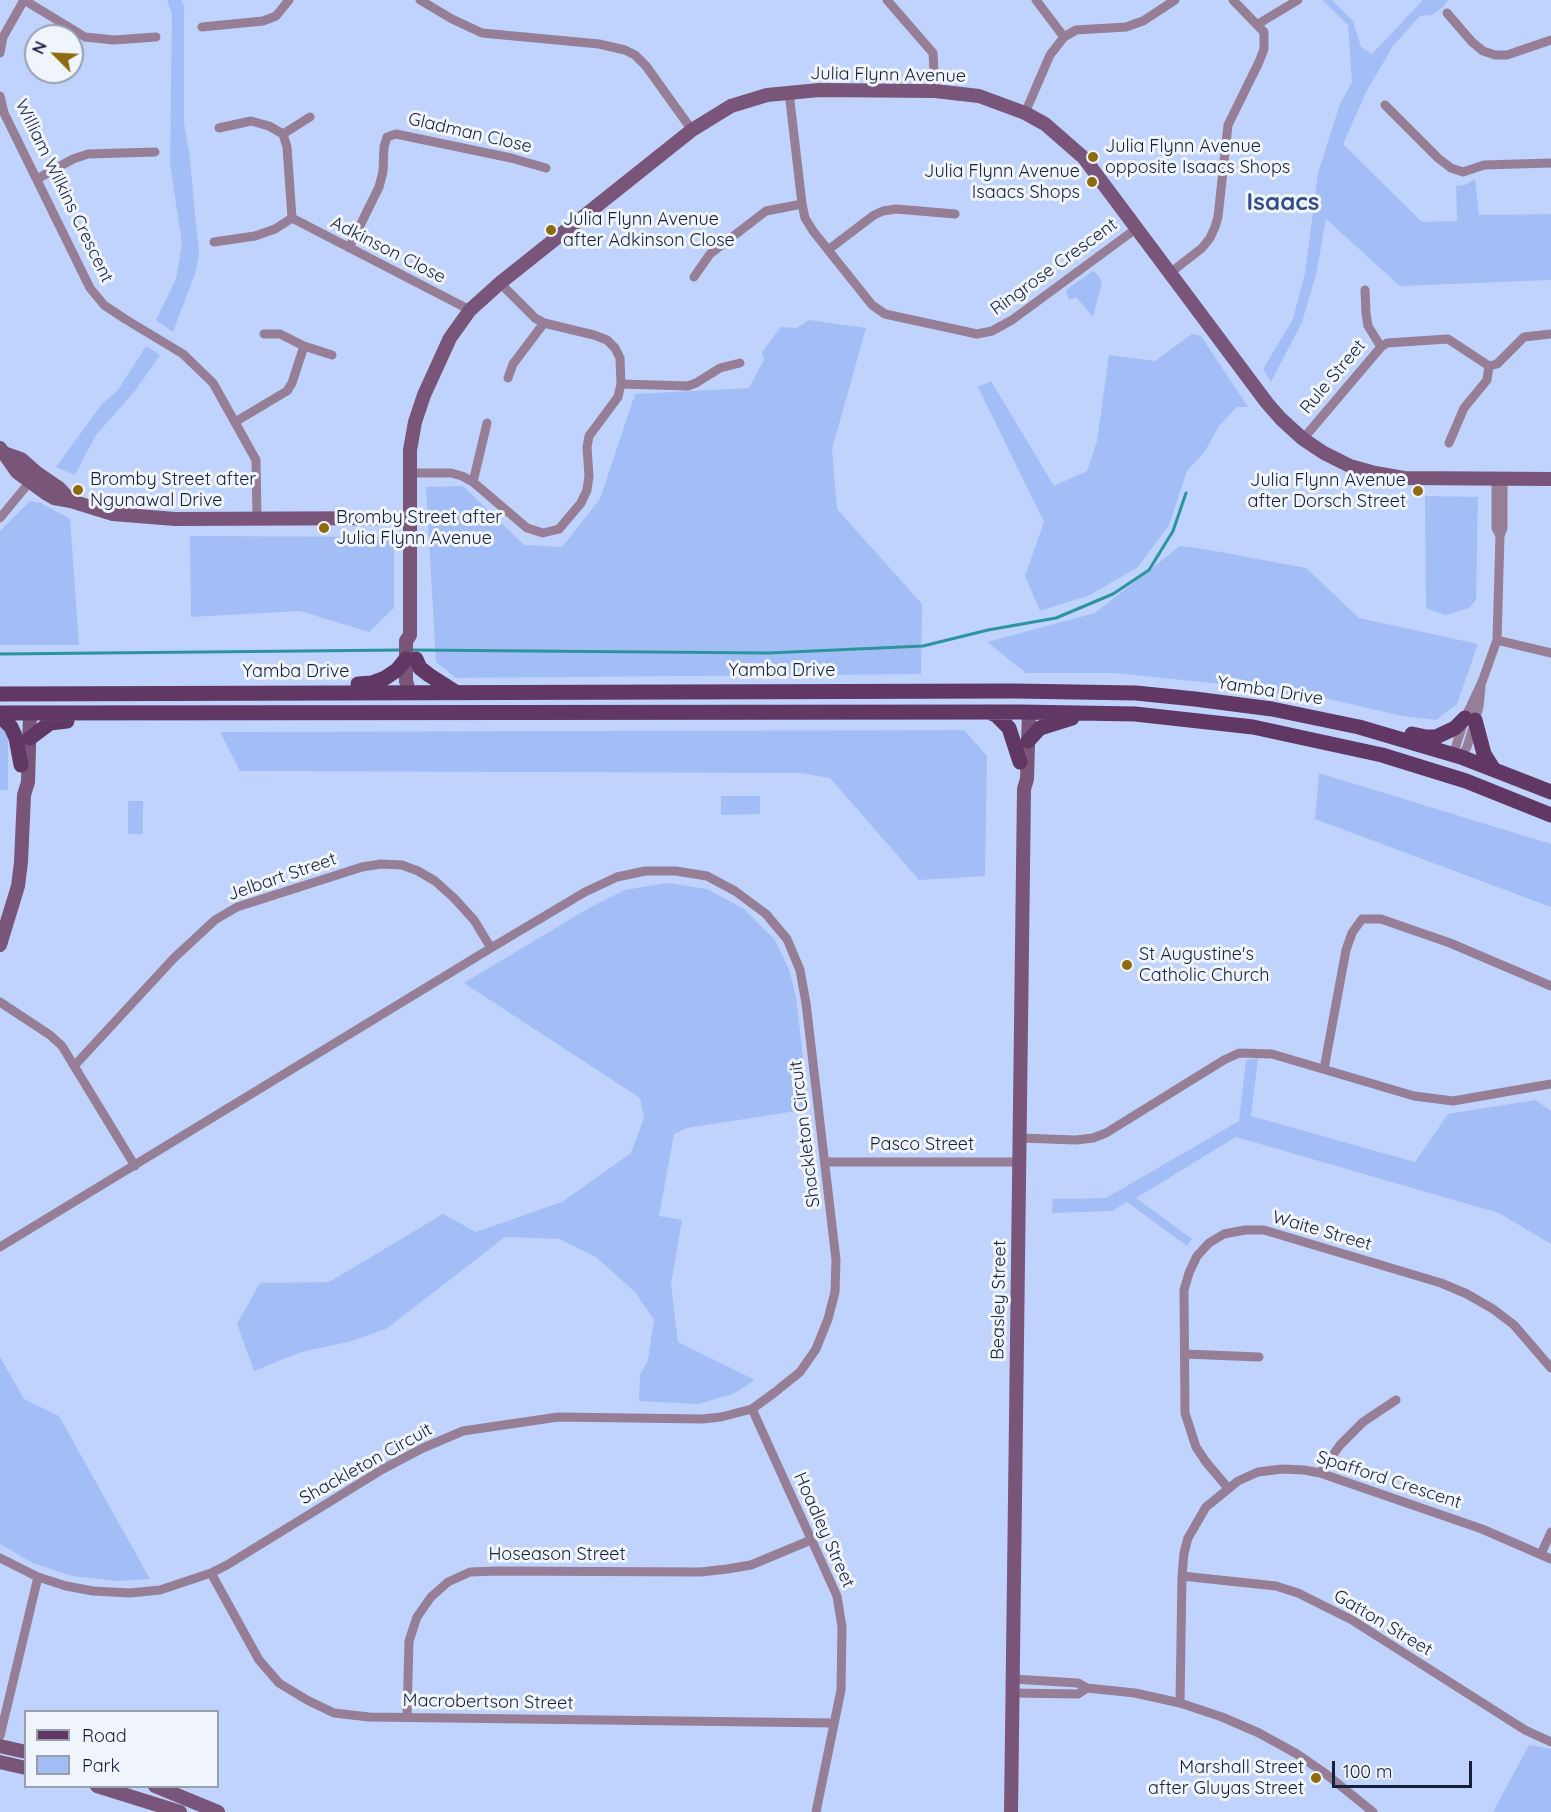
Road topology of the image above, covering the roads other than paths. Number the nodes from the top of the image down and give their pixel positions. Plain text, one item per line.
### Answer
1 (24, 0) edge
2 (289, 0) edge
3 (420, 0) edge
4 (886, 0) edge
5 (1036, 0) edge
6 (1175, 0) edge
7 (1233, 0) edge
8 (1298, 0) edge
9 (1447, 14) dead end
10 (1258, 24) junction
11 (202, 27) dead end
12 (2, 37) edge
13 (156, 37) dead end
14 (1064, 37) junction
15 (1551, 40) edge
16 (0, 53) edge
17 (935, 91) junction
18 (789, 92) junction
19 (0, 96) edge
20 (1385, 105) dead end
21 (1025, 113) junction
22 (310, 117) dead end
23 (219, 128) dead end
24 (692, 130) junction
25 (283, 134) junction
26 (155, 152) dead end
27 (1551, 163) edge
28 (546, 168) dead end
29 (37, 179) junction
30 (802, 204) junction
31 (955, 214) dead end
32 (292, 218) junction
33 (1137, 228) junction
34 (214, 242) dead end
35 (349, 248) junction
36 (828, 250) junction
37 (1170, 273) junction
38 (694, 277) dead end
39 (500, 283) junction
40 (1365, 291) dead end
41 (470, 310) junction
42 (544, 323) junction
43 (264, 334) dead end
44 (1551, 334) edge
45 (304, 346) junction
46 (1381, 347) junction
47 (332, 355) dead end
48 (740, 363) dead end
49 (1489, 366) junction
50 (508, 378) dead end
51 (621, 384) junction
52 (235, 422) junction
53 (487, 423) dead end
54 (1303, 439) junction
55 (1449, 443) dead end
56 (2, 450) edge
57 (410, 473) junction
58 (33, 478) junction
59 (1500, 479) junction
60 (1551, 479) edge
61 (473, 482) junction
62 (0, 518) edge
63 (410, 518) junction
64 (257, 519) junction
65 (1497, 636) junction
66 (1551, 653) edge
67 (411, 659) junction
68 (454, 691) junction
69 (1025, 691) junction
70 (333, 692) junction
71 (412, 693) junction
72 (0, 694) edge
73 (26, 694) junction
74 (391, 712) junction
75 (484, 712) junction
76 (989, 712) junction
77 (1025, 712) junction
78 (26, 713) junction
79 (98, 713) junction
80 (1096, 713) junction
81 (0, 714) edge
82 (1470, 719) junction
83 (1385, 733) junction
84 (30, 738) junction
85 (1028, 741) junction
86 (1457, 756) junction
87 (1020, 762) junction
88 (21, 765) junction
89 (1494, 770) junction
90 (1450, 776) junction
91 (1024, 789) junction
92 (1551, 792) edge
93 (24, 795) junction
94 (1551, 815) edge
95 (0, 945) edge
96 (491, 948) junction
97 (1551, 986) edge
98 (0, 1002) edge
99 (75, 1065) junction
100 (1324, 1069) junction
101 (1551, 1084) edge
102 (1019, 1138) junction
103 (825, 1162) junction
104 (1019, 1162) junction
105 (135, 1166) junction
106 (0, 1247) edge
107 (1185, 1354) junction
108 (1259, 1357) dead end
109 (1551, 1368) edge
110 (1396, 1400) dead end
111 (752, 1409) junction
112 (1320, 1473) junction
113 (1228, 1488) junction
114 (1551, 1532) edge
115 (811, 1540) junction
116 (1541, 1554) junction
117 (0, 1558) edge
118 (1551, 1559) edge
119 (211, 1573) junction
120 (1182, 1576) junction
121 (38, 1577) junction
122 (1013, 1686) junction
123 (1180, 1703) junction
124 (407, 1716) junction
125 (834, 1724) junction
126 (0, 1736) edge
127 (1551, 1742) edge
128 (0, 1746) edge
129 (24, 1752) edge
130 (0, 1762) edge
131 (24, 1768) edge
132 (103, 1788) edge
133 (160, 1788) edge
134 (180, 1812) edge
135 (218, 1812) edge
136 (816, 1812) edge
137 (1011, 1812) edge
138 (1373, 1812) edge

1 - 12 street
1 - 13 street
2 - 11 street
3 - 24 street
4 - 17 street
5 - 14 street
6 - 14 street
7 - 10 street
8 - 10 street
9 - 15 street
10 - 37 street
12 - 16 street
14 - 21 street
17 - 18 street, Julia Flynn Avenue
17 - 21 street, Julia Flynn Avenue
18 - 24 street, Julia Flynn Avenue
18 - 30 street, Ringrose Crescent
19 - 29 street, William Wilkins Crescent
20 - 27 street
21 - 33 street, Julia Flynn Avenue
22 - 25 street
23 - 25 street
24 - 39 street, Julia Flynn Avenue
25 - 32 street
26 - 29 street
28 - 35 street, Gladman Close
29 - 52 street, William Wilkins Crescent
30 - 36 street, Ringrose Crescent
30 - 38 street
31 - 36 street
32 - 34 street
32 - 35 street, Adkinson Close
33 - 36 street, Ringrose Crescent
33 - 37 street, Julia Flynn Avenue
35 - 41 street, Adkinson Close
37 - 54 street, Julia Flynn Avenue
39 - 41 street, Julia Flynn Avenue
39 - 42 street
40 - 46 street
41 - 57 street, Julia Flynn Avenue
42 - 50 street
42 - 51 street
43 - 45 street
44 - 49 street
45 - 47 street
45 - 52 street
46 - 49 street, Rule Street
46 - 54 street, Rule Street
48 - 51 street
49 - 55 street
51 - 61 street
52 - 64 street, William Wilkins Crescent
53 - 61 street
54 - 59 street, Julia Flynn Avenue
56 - 58 street
57 - 61 street
57 - 63 street, Julia Flynn Avenue
58 - 62 street
58 - 64 street
59 - 60 street, Julia Flynn Avenue
59 - 65 street
63 - 64 street
63 - 67 street, Julia Flynn Avenue
65 - 66 street
65 - 82 street
67 - 68 main road
67 - 70 main road
67 - 71 street, Julia Flynn Avenue
68 - 69 main road, Yamba Drive
68 - 71 main road, Yamba Drive
69 - 77 main road
69 - 83 main road, Yamba Drive
70 - 71 main road, Yamba Drive
70 - 73 main road, Yamba Drive
71 - 74 main road
71 - 75 main road
72 - 73 main road, Yamba Drive
73 - 78 main road
74 - 75 main road
74 - 79 main road
75 - 76 main road
76 - 77 main road
76 - 87 main road
77 - 80 main road
77 - 85 street, Beasley Street
77 - 87 street, Beasley Street
78 - 79 main road
78 - 81 main road
78 - 84 street
78 - 88 street
79 - 84 main road
80 - 85 main road
80 - 90 main road
81 - 88 main road
82 - 83 main road
82 - 86 street
82 - 89 main road
83 - 86 main road, Yamba Drive
84 - 93 street
85 - 91 street, Beasley Street
86 - 89 main road, Yamba Drive
86 - 90 main road
87 - 91 street, Beasley Street
88 - 93 street
89 - 92 main road, Yamba Drive
90 - 94 main road
91 - 102 street, Beasley Street
93 - 95 street
96 - 99 street, Jelbart Street
96 - 103 street, Shackleton Circuit
96 - 105 street, Shackleton Circuit
97 - 100 street
98 - 99 street
99 - 105 street
100 - 101 street
100 - 102 street
102 - 104 street, Beasley Street
103 - 104 street, Pasco Street
103 - 111 street, Shackleton Circuit
104 - 122 street, Beasley Street
105 - 106 street, Shackleton Circuit
107 - 108 street
107 - 109 street, Waite Street
107 - 113 street, Waite Street
110 - 112 street
111 - 115 street, Hoadley Street
111 - 119 street, Shackleton Circuit
112 - 113 street, Spafford Crescent
112 - 116 street, Spafford Crescent
113 - 120 street, Spafford Crescent
114 - 116 street
115 - 124 street, Hoseason Street
115 - 125 street, Hoadley Street
116 - 118 street, Spafford Crescent
117 - 121 street, Shackleton Circuit
119 - 121 street, Shackleton Circuit
119 - 124 street, Macrobertson Street
120 - 123 street, Spafford Crescent
120 - 127 street, Gatton Street
121 - 126 street
122 - 123 street
122 - 137 street, Beasley Street
123 - 138 street
124 - 125 street, Macrobertson Street
125 - 136 street, Hoadley Street
128 - 129 street
130 - 131 street
132 - 134 street
133 - 135 street

